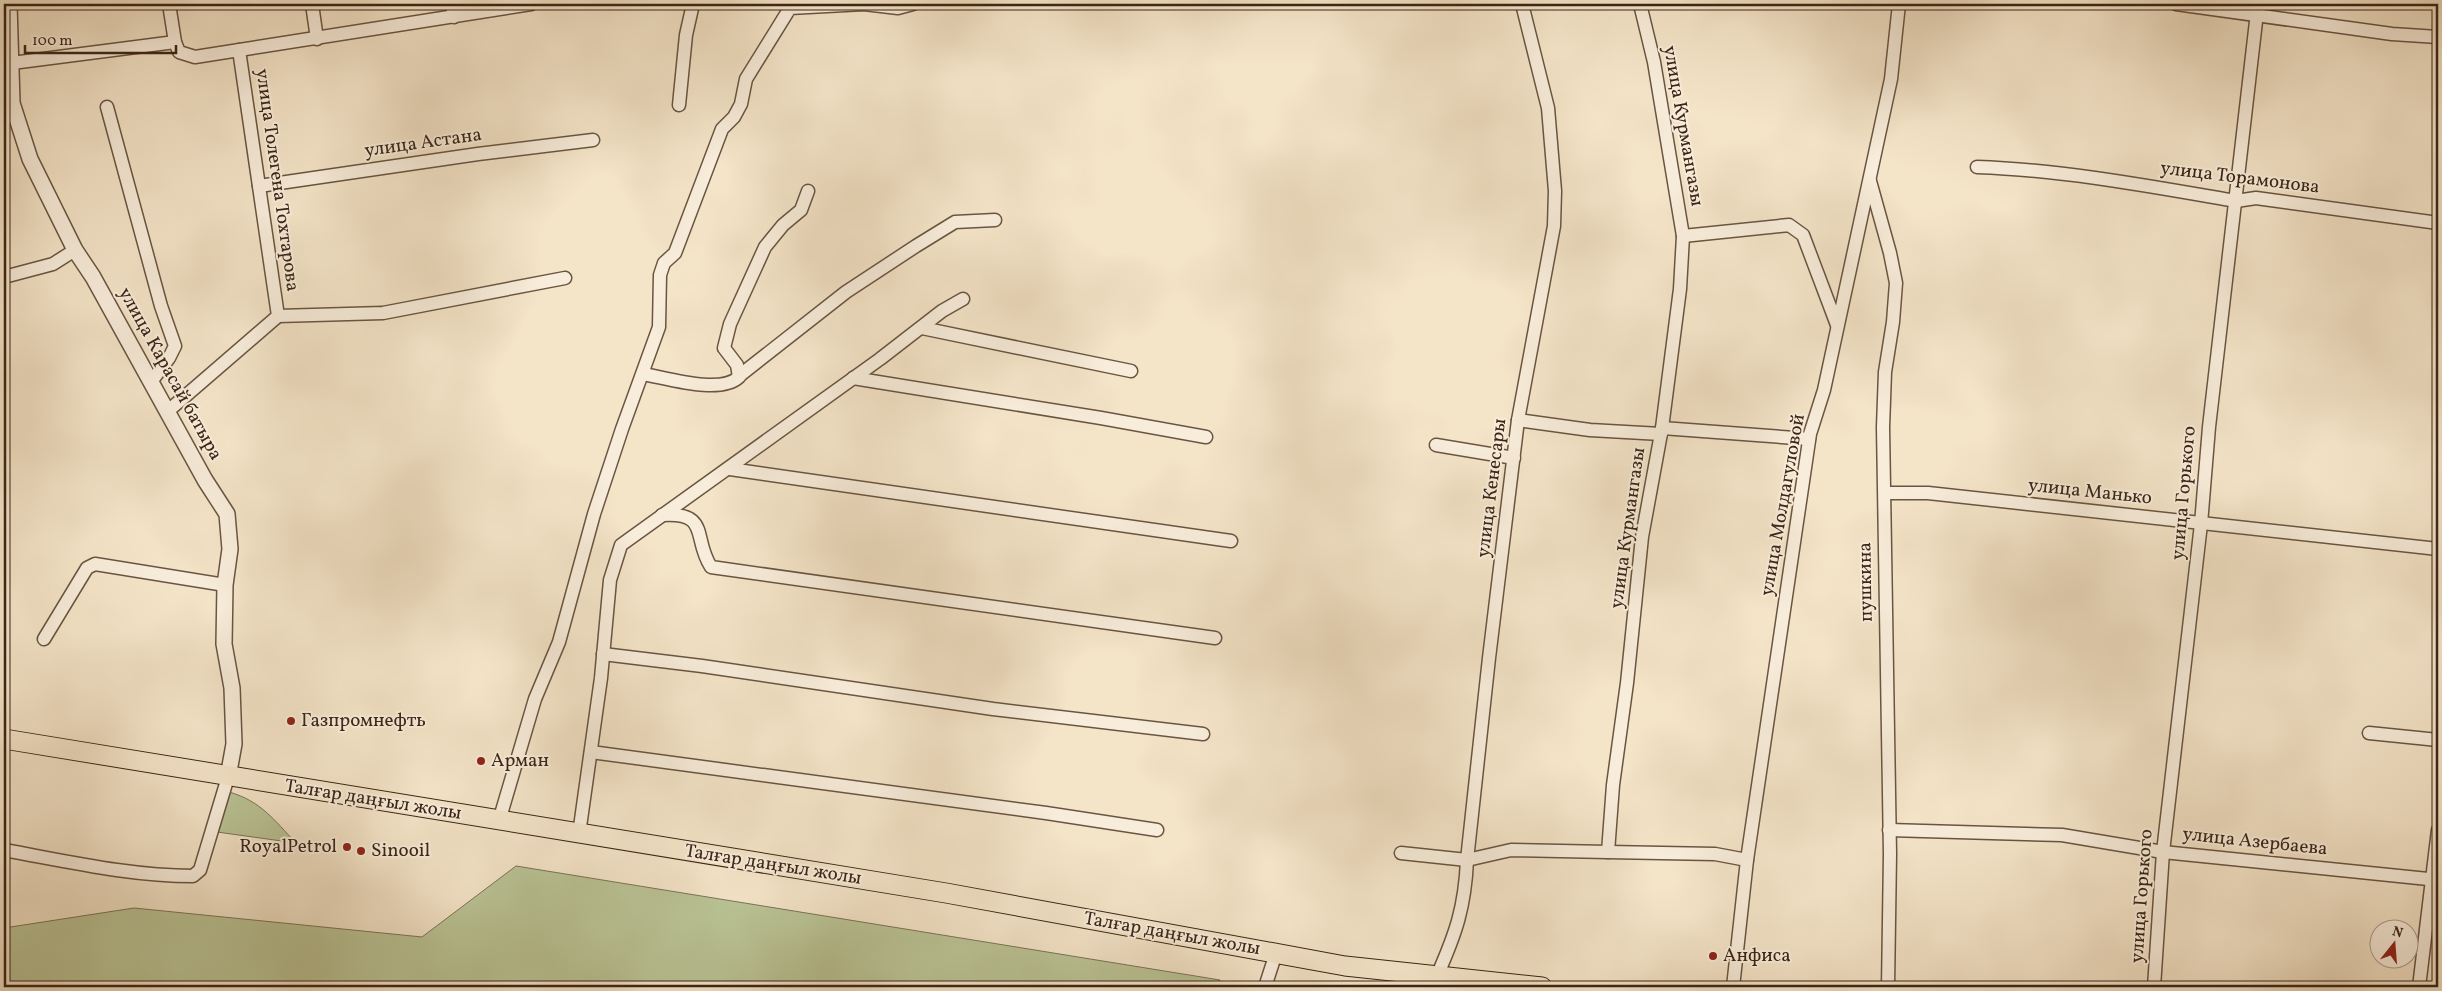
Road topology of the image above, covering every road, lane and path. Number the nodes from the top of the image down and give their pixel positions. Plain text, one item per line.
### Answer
1 (9, 4) edge
2 (169, 4) edge
3 (312, 4) edge
4 (452, 4) edge
5 (531, 4) edge
6 (693, 4) edge
7 (913, 4) edge
8 (1522, 4) edge
9 (1640, 4) edge
10 (1899, 4) edge
11 (2176, 4) edge
12 (2258, 9) edge
13 (454, 17) junction
14 (2438, 37) edge
15 (317, 39) junction
16 (175, 42) junction
17 (239, 50) junction
18 (12, 63) junction
19 (8, 103) edge
20 (679, 105) dead end
21 (107, 107) dead end
22 (593, 140) dead end
23 (1977, 168) dead end
24 (1869, 180) junction
25 (259, 186) junction
26 (808, 191) dead end
27 (2236, 201) junction
28 (996, 220) dead end
29 (2438, 223) edge
30 (1683, 236) junction
31 (75, 250) junction
32 (4, 277) edge
33 (565, 278) dead end
34 (963, 299) dead end
35 (278, 316) junction
36 (1838, 325) junction
37 (922, 328) junction
38 (1131, 370) dead end
39 (643, 374) junction
40 (739, 376) junction
41 (853, 378) junction
42 (151, 382) junction
43 (168, 411) junction
44 (1518, 420) junction
45 (1661, 431) junction
46 (1206, 437) dead end
47 (1809, 439) junction
48 (1436, 445) dead end
49 (1514, 458) junction
50 (730, 469) junction
51 (1886, 492) junction
52 (662, 515) junction
53 (2201, 524) junction
54 (1231, 541) dead end
55 (2438, 549) edge
56 (225, 585) junction
57 (1215, 638) dead end
58 (44, 639) dead end
59 (603, 654) junction
60 (1203, 734) dead end
61 (2369, 734) dead end
62 (4, 739) edge
63 (2438, 740) edge
64 (590, 752) junction
65 (228, 777) junction
66 (493, 820) junction
67 (1157, 830) dead end
68 (1890, 830) junction
69 (2438, 830) edge
70 (579, 834) junction
71 (4, 850) edge
72 (1608, 852) junction
73 (2163, 852) junction
74 (1401, 853) dead end
75 (1467, 860) junction
76 (1747, 860) junction
77 (2436, 879) edge
78 (1276, 953) junction
79 (1437, 976) junction
80 (1266, 987) edge
81 (1542, 987) edge
82 (1733, 987) edge
83 (1888, 987) edge
84 (2154, 987) edge
85 (2419, 987) edge

1 - 18 street, улица Карасай батыра
2 - 16 street
3 - 15 street
4 - 13 street
5 - 13 street
6 - 20 street
7 - 39 street
8 - 44 street, улица Кенесары
9 - 30 street, улица Курмангазы
10 - 24 street, улица Молдагуловой
11 - 12 street
12 - 14 street
12 - 27 street, улица Горького
13 - 15 street
15 - 17 street
16 - 17 street
16 - 18 street
17 - 25 street, улица Толегена Тохтарова
18 - 19 street, улица Карасай батыра
19 - 31 street, улица Карасай батыра
21 - 42 street
22 - 25 street, улица Астана
23 - 27 street, улица Торамонова
24 - 36 street, улица Молдагуловой
24 - 51 street, пушкина
25 - 35 street, улица Толегена Тохтарова
26 - 40 street
27 - 29 street, улица Торамонова
27 - 53 street, улица Горького
28 - 40 street
30 - 36 street
30 - 45 street, улица Курмангазы
31 - 32 street
31 - 42 street, улица Карасай батыра
33 - 35 street, улица Толегена Тохтарова
34 - 37 street
35 - 43 street, улица Толегена Тохтарова
36 - 47 street, улица Молдагуловой
37 - 38 street
37 - 41 street
39 - 40 street
39 - 66 street
41 - 46 street
41 - 50 street
42 - 43 street, улица Карасай батыра
43 - 56 street, улица Карасай батыра
44 - 45 street
44 - 49 street, улица Кенесары
45 - 47 street
45 - 72 street, улица Курмангазы
47 - 76 street, улица Молдагуловой
48 - 49 street
49 - 75 street, улица Кенесары
50 - 52 street
50 - 54 street
51 - 53 street, улица Манько
51 - 68 street, пушкина
52 - 57 street
52 - 59 street
53 - 55 street, улица Манько
53 - 73 street, улица Горького
56 - 58 street
56 - 65 street, улица Карасай батыра
59 - 60 street
59 - 64 street
61 - 63 street
62 - 65 main road, Талғар даңғыл жолы
64 - 67 street
64 - 70 street
65 - 66 main road, Талғар даңғыл жолы
65 - 71 street
66 - 70 main road, Талғар даңғыл жолы
68 - 73 street, улица Азербаева
68 - 83 street, пушкина
69 - 77 street
70 - 78 main road, Талғар даңғыл жолы
72 - 75 street
72 - 76 street
73 - 77 street, улица Азербаева
73 - 84 street, улица Горького
74 - 75 street
75 - 79 street, улица Кенесары
76 - 82 street, улица Молдагуловой
77 - 85 street
78 - 79 main road, Талғар даңғыл жолы
78 - 80 street
79 - 81 main road, Талғар даңғыл жолы

